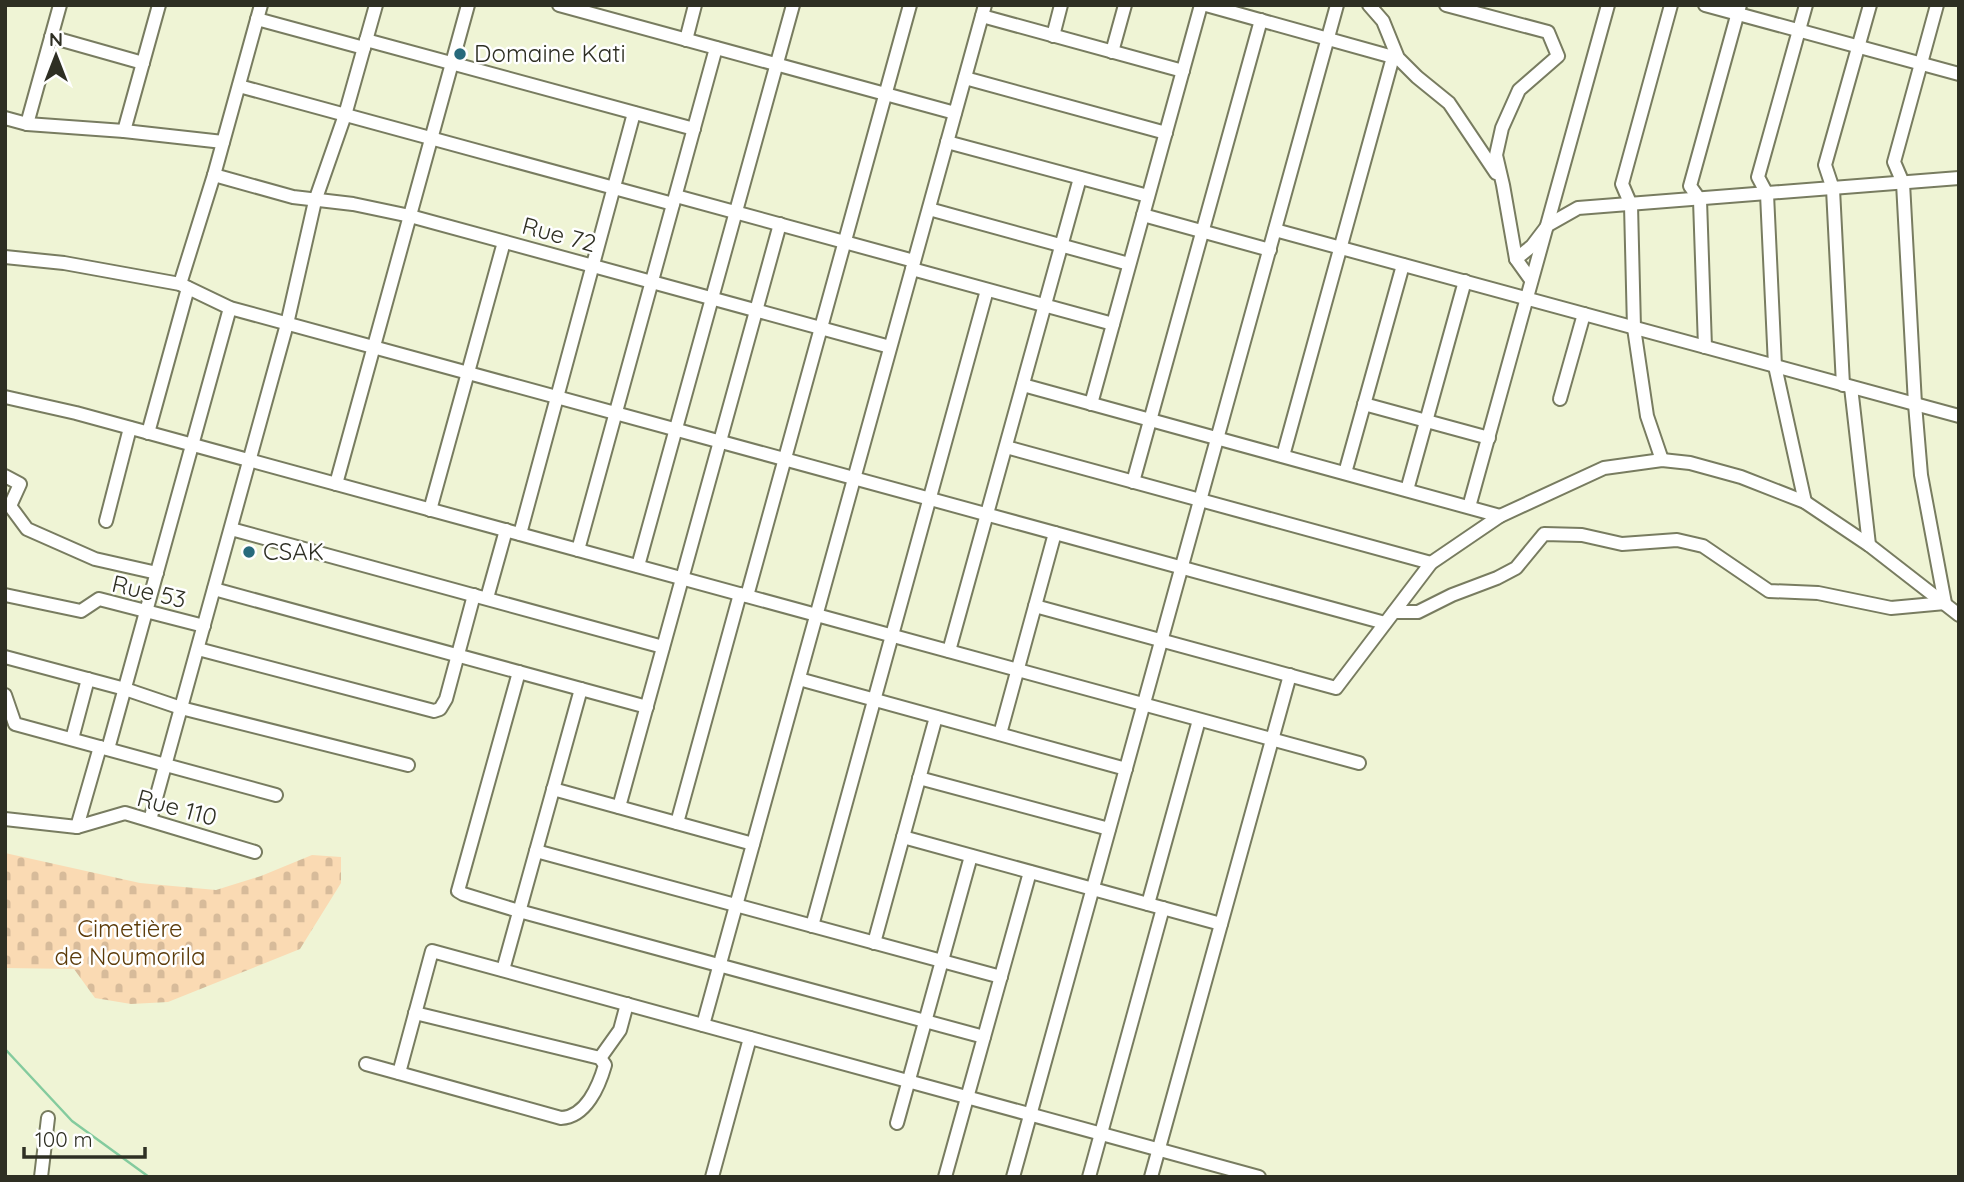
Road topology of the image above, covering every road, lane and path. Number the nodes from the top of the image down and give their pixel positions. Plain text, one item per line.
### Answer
1 (60, 5) edge
2 (159, 5) edge
3 (261, 5) edge
4 (376, 5) edge
5 (468, 5) edge
6 (695, 5) edge
7 (793, 5) edge
8 (910, 5) edge
9 (1061, 5) edge
10 (1125, 5) edge
11 (1203, 5) edge
12 (1337, 5) edge
13 (1369, 5) edge
14 (1446, 5) edge
15 (1608, 5) edge
16 (1671, 5) edge
17 (1705, 5) edge
18 (1806, 5) edge
19 (1870, 5) edge
20 (1937, 5) edge
21 (563, 6) edge
22 (1739, 10) edge
23 (983, 11) edge
24 (257, 19) junction
25 (1261, 20) junction
26 (1799, 31) junction
27 (1053, 36) junction
28 (51, 37) junction
29 (1328, 39) junction
30 (686, 40) junction
31 (365, 44) junction
32 (1858, 47) junction
33 (716, 48) junction
34 (1112, 52) junction
35 (143, 63) junction
36 (452, 63) junction
37 (1921, 64) junction
38 (777, 65) junction
39 (1183, 71) junction
40 (1959, 74) edge
41 (965, 78) junction
42 (239, 86) junction
43 (885, 94) junction
44 (634, 113) junction
45 (955, 113) junction
46 (345, 115) junction
47 (5, 118) edge
48 (27, 124) junction
49 (694, 129) junction
50 (124, 131) junction
51 (1166, 133) junction
52 (432, 138) junction
53 (223, 142) junction
54 (947, 142) junction
55 (214, 175) junction
56 (1080, 178) junction
57 (1959, 178) edge
58 (1903, 183) junction
59 (1503, 185) junction
60 (613, 188) junction
61 (1833, 189) junction
62 (1767, 194) junction
63 (1148, 196) junction
64 (674, 200) junction
65 (1699, 200) junction
66 (315, 201) junction
67 (1631, 205) junction
68 (929, 209) junction
69 (736, 212) junction
70 (1143, 215) junction
71 (410, 216) junction
72 (780, 224) junction
73 (1548, 225) junction
74 (1275, 230) junction
75 (1203, 231) junction
76 (504, 242) junction
77 (844, 242) junction
78 (1062, 246) junction
79 (1340, 248) junction
80 (1270, 250) junction
81 (5, 257) edge
82 (1516, 259) junction
83 (1129, 264) junction
84 (913, 265) junction
85 (1403, 265) junction
86 (592, 266) junction
87 (1531, 280) junction
88 (1465, 281) junction
89 (652, 282) junction
90 (184, 286) junction
91 (987, 290) junction
92 (712, 298) junction
93 (1527, 298) junction
94 (1045, 305) junction
95 (230, 308) junction
96 (756, 310) junction
97 (1584, 314) junction
98 (288, 324) junction
99 (1113, 324) junction
100 (821, 328) junction
101 (1634, 328) junction
102 (374, 347) junction
103 (890, 347) junction
104 (1705, 347) junction
105 (1775, 366) junction
106 (468, 373) junction
107 (1023, 385) junction
108 (1847, 386) junction
109 (5, 397) edge
110 (557, 397) junction
111 (1560, 399) dead end
112 (1091, 404) junction
113 (1364, 404) junction
114 (1915, 404) junction
115 (615, 413) junction
116 (1959, 416) edge
117 (1150, 420) junction
118 (1426, 421) junction
119 (130, 428) junction
120 (676, 430) junction
121 (148, 433) junction
122 (1489, 438) junction
123 (1218, 439) junction
124 (720, 442) junction
125 (192, 445) junction
126 (1006, 447) junction
127 (1283, 456) junction
128 (250, 460) junction
129 (784, 460) junction
130 (1662, 460) junction
131 (1345, 473) junction
132 (5, 476) edge
133 (854, 479) junction
134 (1133, 482) junction
135 (336, 484) junction
136 (1407, 490) junction
137 (929, 499) junction
138 (1200, 500) junction
139 (1805, 502) junction
140 (8, 506) edge
141 (1469, 507) junction
142 (430, 510) junction
143 (987, 515) junction
144 (1500, 516) junction
145 (106, 521) dead end
146 (231, 529) junction
147 (506, 530) junction
148 (1055, 533) junction
149 (520, 534) junction
150 (1869, 545) junction
151 (578, 550) junction
152 (1431, 563) junction
153 (638, 566) junction
154 (1182, 568) junction
155 (157, 573) junction
156 (682, 578) junction
157 (214, 589) junction
158 (743, 595) junction
159 (5, 596) edge
160 (480, 597) junction
161 (1945, 603) junction
162 (1035, 606) junction
163 (146, 611) junction
164 (1394, 612) junction
165 (816, 615) junction
166 (1959, 615) edge
167 (1385, 623) junction
168 (204, 626) junction
169 (892, 636) junction
170 (1162, 640) junction
171 (663, 647) junction
172 (198, 649) junction
173 (949, 651) junction
174 (458, 655) junction
175 (5, 657) edge
176 (1018, 670) junction
177 (519, 672) junction
178 (1290, 675) junction
179 (88, 680) junction
180 (799, 680) junction
181 (125, 689) junction
182 (581, 689) junction
183 (5, 695) edge
184 (874, 700) junction
185 (1144, 705) junction
186 (647, 707) junction
187 (181, 708) junction
188 (936, 717) junction
189 (1199, 720) junction
190 (1000, 734) junction
191 (72, 739) junction
192 (1272, 739) junction
193 (104, 748) junction
194 (1359, 763) dead end
195 (166, 765) junction
196 (408, 765) dead end
197 (1126, 769) junction
198 (919, 778) junction
199 (553, 789) junction
200 (276, 795) dead end
201 (619, 807) junction
202 (5, 819) edge
203 (150, 820) junction
204 (677, 823) junction
205 (77, 827) junction
206 (1110, 830) junction
207 (903, 837) junction
208 (753, 844) junction
209 (536, 851) junction
210 (255, 852) dead end
211 (971, 856) junction
212 (1030, 872) junction
213 (1093, 889) junction
214 (1148, 904) junction
215 (736, 905) junction
216 (1163, 908) junction
217 (519, 911) junction
218 (1221, 924) junction
219 (811, 926) junction
220 (874, 943) junction
221 (941, 961) junction
222 (720, 965) junction
223 (503, 970) junction
224 (1000, 977) junction
225 (627, 1004) junction
226 (415, 1013) junction
227 (925, 1021) junction
228 (703, 1025) junction
229 (984, 1037) junction
230 (750, 1038) junction
231 (600, 1058) junction
232 (366, 1064) dead end
233 (399, 1073) junction
234 (908, 1081) junction
235 (967, 1097) junction
236 (1031, 1115) junction
237 (48, 1118) dead end
238 (897, 1123) dead end
239 (1101, 1134) junction
240 (1159, 1149) junction
241 (44, 1176) edge
242 (712, 1177) edge
243 (945, 1177) edge
244 (1013, 1177) edge
245 (1089, 1177) edge
246 (1151, 1177) edge
247 (1259, 1177) edge

1 - 28 street
2 - 35 street
3 - 24 street
4 - 31 street
5 - 36 street
6 - 30 street
7 - 38 street
8 - 43 street
9 - 27 street
10 - 34 street
11 - 25 street
11 - 39 street
12 - 29 street
13 - 59 street
14 - 59 street
15 - 73 street
16 - 67 street
17 - 22 street
18 - 26 street
19 - 32 street
20 - 37 street
21 - 30 street
22 - 26 street
22 - 65 street
23 - 27 street
23 - 41 street
24 - 31 street
24 - 42 street
25 - 29 street
25 - 75 street
26 - 32 street
26 - 62 street
27 - 34 street
28 - 35 street
28 - 48 street
29 - 74 street
29 - 79 street
30 - 33 street
31 - 36 street
31 - 46 street
32 - 37 street
32 - 61 street
33 - 38 street
33 - 49 street
34 - 39 street
35 - 50 street
36 - 44 street
36 - 52 street
37 - 40 street
37 - 58 street
38 - 43 street
38 - 69 street
39 - 51 street
41 - 45 street
41 - 51 street
42 - 46 street
42 - 53 street
43 - 45 street
43 - 77 street
44 - 49 street
44 - 60 street
45 - 54 street
46 - 52 street
46 - 66 street
47 - 48 street
48 - 50 street
49 - 64 street
50 - 53 street
51 - 63 street
52 - 60 street
52 - 71 street
53 - 55 street
54 - 56 street
54 - 68 street
55 - 66 street, Rue 72
55 - 90 street
56 - 63 street
56 - 78 street
57 - 58 street
58 - 61 street
58 - 114 street
59 - 82 street
60 - 64 street
60 - 86 street
61 - 62 street
61 - 108 street
62 - 65 street
62 - 105 street
63 - 70 street
64 - 69 street
64 - 89 street
65 - 67 street
65 - 104 street
66 - 71 street, Rue 72
66 - 98 street
67 - 73 street
67 - 101 street
68 - 78 street
68 - 84 street
69 - 72 street
69 - 92 street
70 - 75 street
70 - 83 street
71 - 76 street, Rue 72
71 - 102 street
72 - 77 street
72 - 96 street
73 - 82 street
73 - 87 street
74 - 79 street
74 - 80 street
75 - 80 street
75 - 117 street
76 - 86 street, Rue 72
76 - 106 street
77 - 84 street
77 - 100 street
78 - 83 street
78 - 94 street
79 - 85 street
79 - 127 street
80 - 123 street
81 - 90 street
82 - 87 street
83 - 99 street
84 - 91 street
84 - 103 street
85 - 88 street
85 - 113 street
86 - 89 street, Rue 72
86 - 110 street
87 - 93 street
88 - 93 street
88 - 118 street
89 - 92 street, Rue 72
89 - 115 street
90 - 95 street
90 - 121 street
91 - 94 street
91 - 137 street
92 - 96 street, Rue 72
92 - 120 street
93 - 97 street
93 - 122 street
94 - 99 street
94 - 107 street
95 - 98 street
95 - 125 street
96 - 100 street, Rue 72
96 - 124 street
97 - 101 street
97 - 111 street
98 - 102 street
98 - 128 street
99 - 112 street
100 - 103 street, Rue 72
100 - 129 street
101 - 104 street
101 - 130 street
102 - 106 street
102 - 135 street
103 - 133 street
104 - 105 street
105 - 108 street
105 - 139 street
106 - 110 street
106 - 142 street
107 - 112 street
107 - 126 street
108 - 114 street
108 - 150 street
109 - 119 street
110 - 115 street
110 - 149 street
112 - 117 street
113 - 118 street
113 - 131 street
114 - 116 street
114 - 161 street
115 - 120 street
115 - 151 street
117 - 123 street
117 - 134 street
118 - 122 street
118 - 136 street
119 - 121 street
119 - 145 street
120 - 124 street
120 - 153 street
121 - 125 street
122 - 141 street
123 - 127 street
123 - 138 street
124 - 129 street
124 - 156 street
125 - 128 street
125 - 155 street
126 - 134 street
126 - 143 street
127 - 131 street
128 - 135 street
128 - 146 street
129 - 133 street
129 - 158 street
130 - 139 street
130 - 144 street
131 - 136 street
132 - 140 street
133 - 137 street
133 - 165 street
134 - 138 street
135 - 142 street
136 - 141 street
137 - 143 street
137 - 169 street
138 - 152 street
138 - 154 street
139 - 150 street
140 - 155 street
141 - 144 street
142 - 147 street
143 - 148 street
143 - 173 street
144 - 152 street
146 - 157 street
146 - 160 street
147 - 149 street
147 - 160 street
148 - 154 street
148 - 162 street
149 - 151 street
150 - 161 street
151 - 153 street
152 - 164 street
153 - 156 street
154 - 167 street
154 - 170 street
155 - 163 street
156 - 158 street
156 - 171 street
157 - 168 street
157 - 174 street
158 - 165 street
158 - 204 street
159 - 163 street, Rue 53
160 - 171 street
160 - 174 street
161 - 164 street
161 - 166 street
162 - 170 street
162 - 176 street
163 - 168 street, Rue 53
163 - 181 street
164 - 167 street
165 - 169 street
165 - 180 street
167 - 178 street
168 - 172 street
169 - 173 street
169 - 184 street
170 - 178 street
170 - 185 street
171 - 186 street
172 - 174 street
172 - 187 street
173 - 176 street
174 - 177 street
175 - 179 street
176 - 185 street
176 - 190 street
177 - 182 street
177 - 217 street
178 - 192 street
179 - 181 street
179 - 191 street
180 - 184 street
180 - 208 street
181 - 187 street
181 - 193 street
182 - 186 street
182 - 199 street
183 - 191 street
184 - 188 street
184 - 219 street
185 - 189 street
185 - 197 street
186 - 201 street
187 - 195 street
187 - 196 street
188 - 190 street
188 - 198 street
189 - 192 street
189 - 214 street
190 - 197 street
191 - 193 street
192 - 194 street
192 - 218 street
193 - 195 street
193 - 205 street
195 - 200 street
195 - 203 street
197 - 206 street
198 - 206 street
198 - 207 street
199 - 201 street
199 - 209 street
201 - 204 street
202 - 205 street, Rue 110
203 - 205 street, Rue 110
203 - 210 street, Rue 110
204 - 208 street
206 - 213 street
207 - 211 street
207 - 220 street
208 - 215 street
209 - 215 street
209 - 217 street
211 - 212 street
211 - 221 street
212 - 213 street
212 - 224 street
213 - 214 street
213 - 236 street
214 - 216 street
215 - 219 street
215 - 222 street
216 - 218 street
216 - 239 street
217 - 222 street
217 - 223 street
218 - 240 street
219 - 220 street
220 - 221 street
221 - 224 street
221 - 227 street
222 - 227 street
222 - 228 street
223 - 225 street
223 - 226 street
224 - 229 street
225 - 228 street
225 - 231 street
226 - 231 street
226 - 233 street
227 - 229 street
227 - 234 street
228 - 230 street
229 - 235 street
230 - 234 street
230 - 242 street
231 - 233 street
232 - 233 street
234 - 235 street
234 - 238 street
235 - 236 street
235 - 243 street
236 - 239 street
236 - 244 street
237 - 241 street
239 - 240 street
239 - 245 street
240 - 246 street
240 - 247 street

